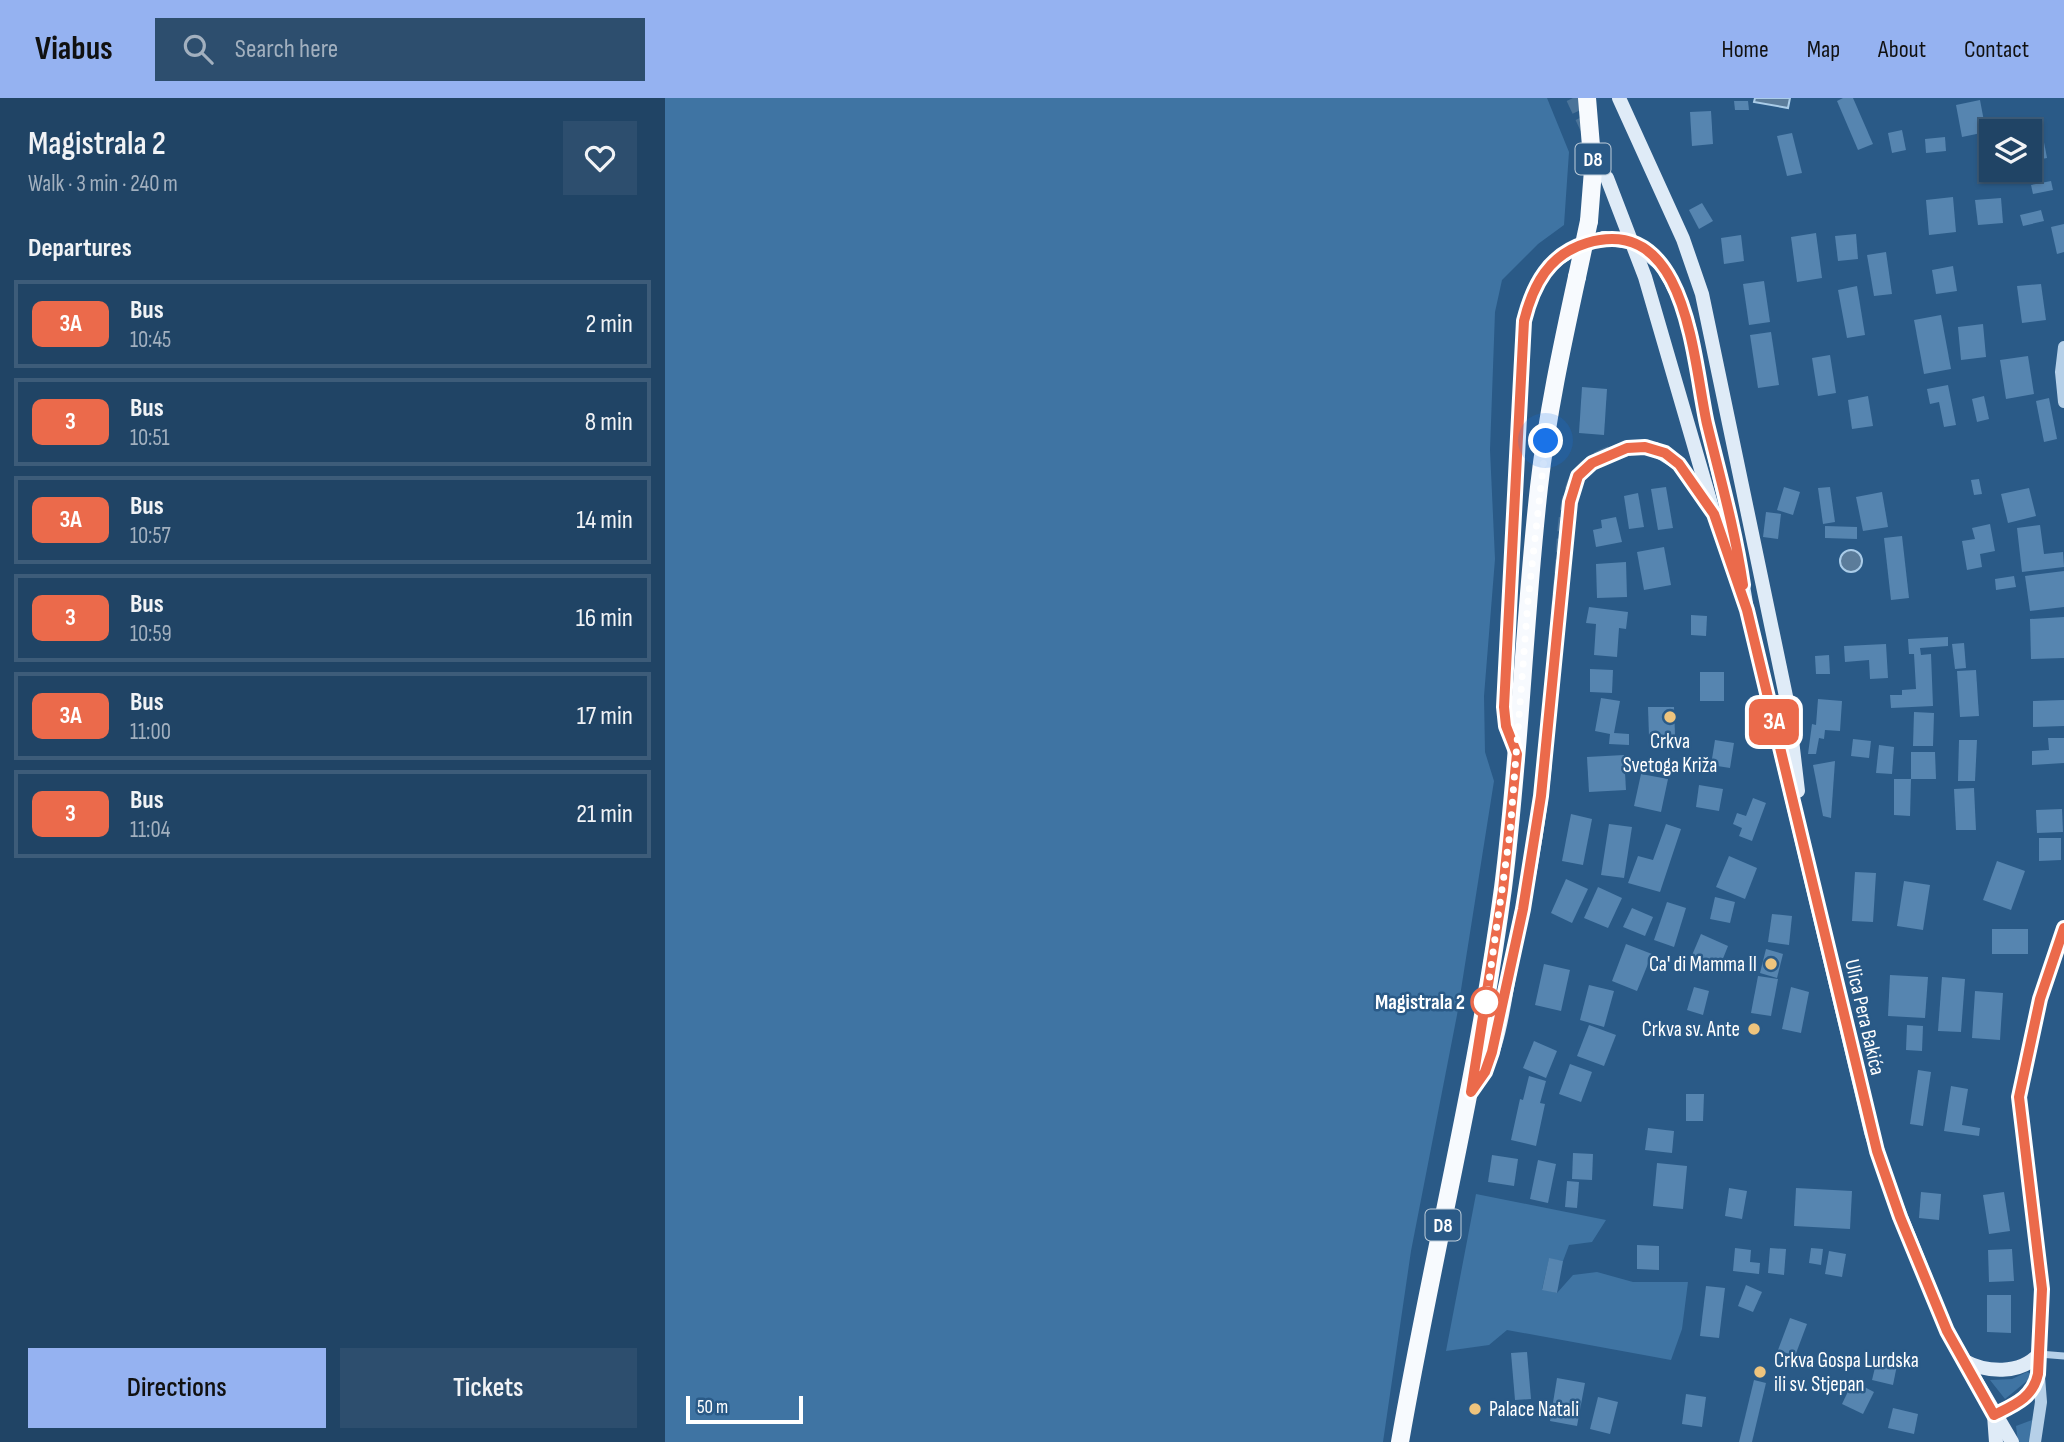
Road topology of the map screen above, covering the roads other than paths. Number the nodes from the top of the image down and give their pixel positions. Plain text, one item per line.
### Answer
1 (1587, 98) edge
2 (1619, 98) edge
3 (1607, 178) dead end
4 (2064, 347) edge
5 (2064, 402) edge
6 (1655, 449) tunnel mouth
7 (1714, 514) junction
8 (1747, 610) junction
9 (1517, 754) junction
10 (1545, 762) tunnel mouth
11 (1798, 820) junction
12 (2064, 929) edge
13 (1471, 1092) junction
14 (2039, 1354) junction
15 (2064, 1356) edge
16 (1963, 1360) junction
17 (2038, 1374) junction
18 (1994, 1415) junction
19 (1400, 1442) edge
20 (1996, 1442) edge
21 (2012, 1442) edge
22 (2035, 1442) edge

1 - 9 main road, D8, bridge
2 - 11 main road
3 - 7 main road
4 - 5 street
6 - 7 main road
7 - 8 main road
8 - 9 main road, bridge
8 - 11 main road, Ulica Pera Bakića
9 - 13 main road, D8
10 - 13 main road
11 - 16 main road, Ulica Pera Bakića
12 - 14 street
13 - 19 main road, D8
14 - 15 street
14 - 16 main road
14 - 17 street
16 - 18 main road, Ulica Pera Bakića
17 - 18 street
17 - 22 street
18 - 20 main road
18 - 21 main road, Ulica Pera Bakića

